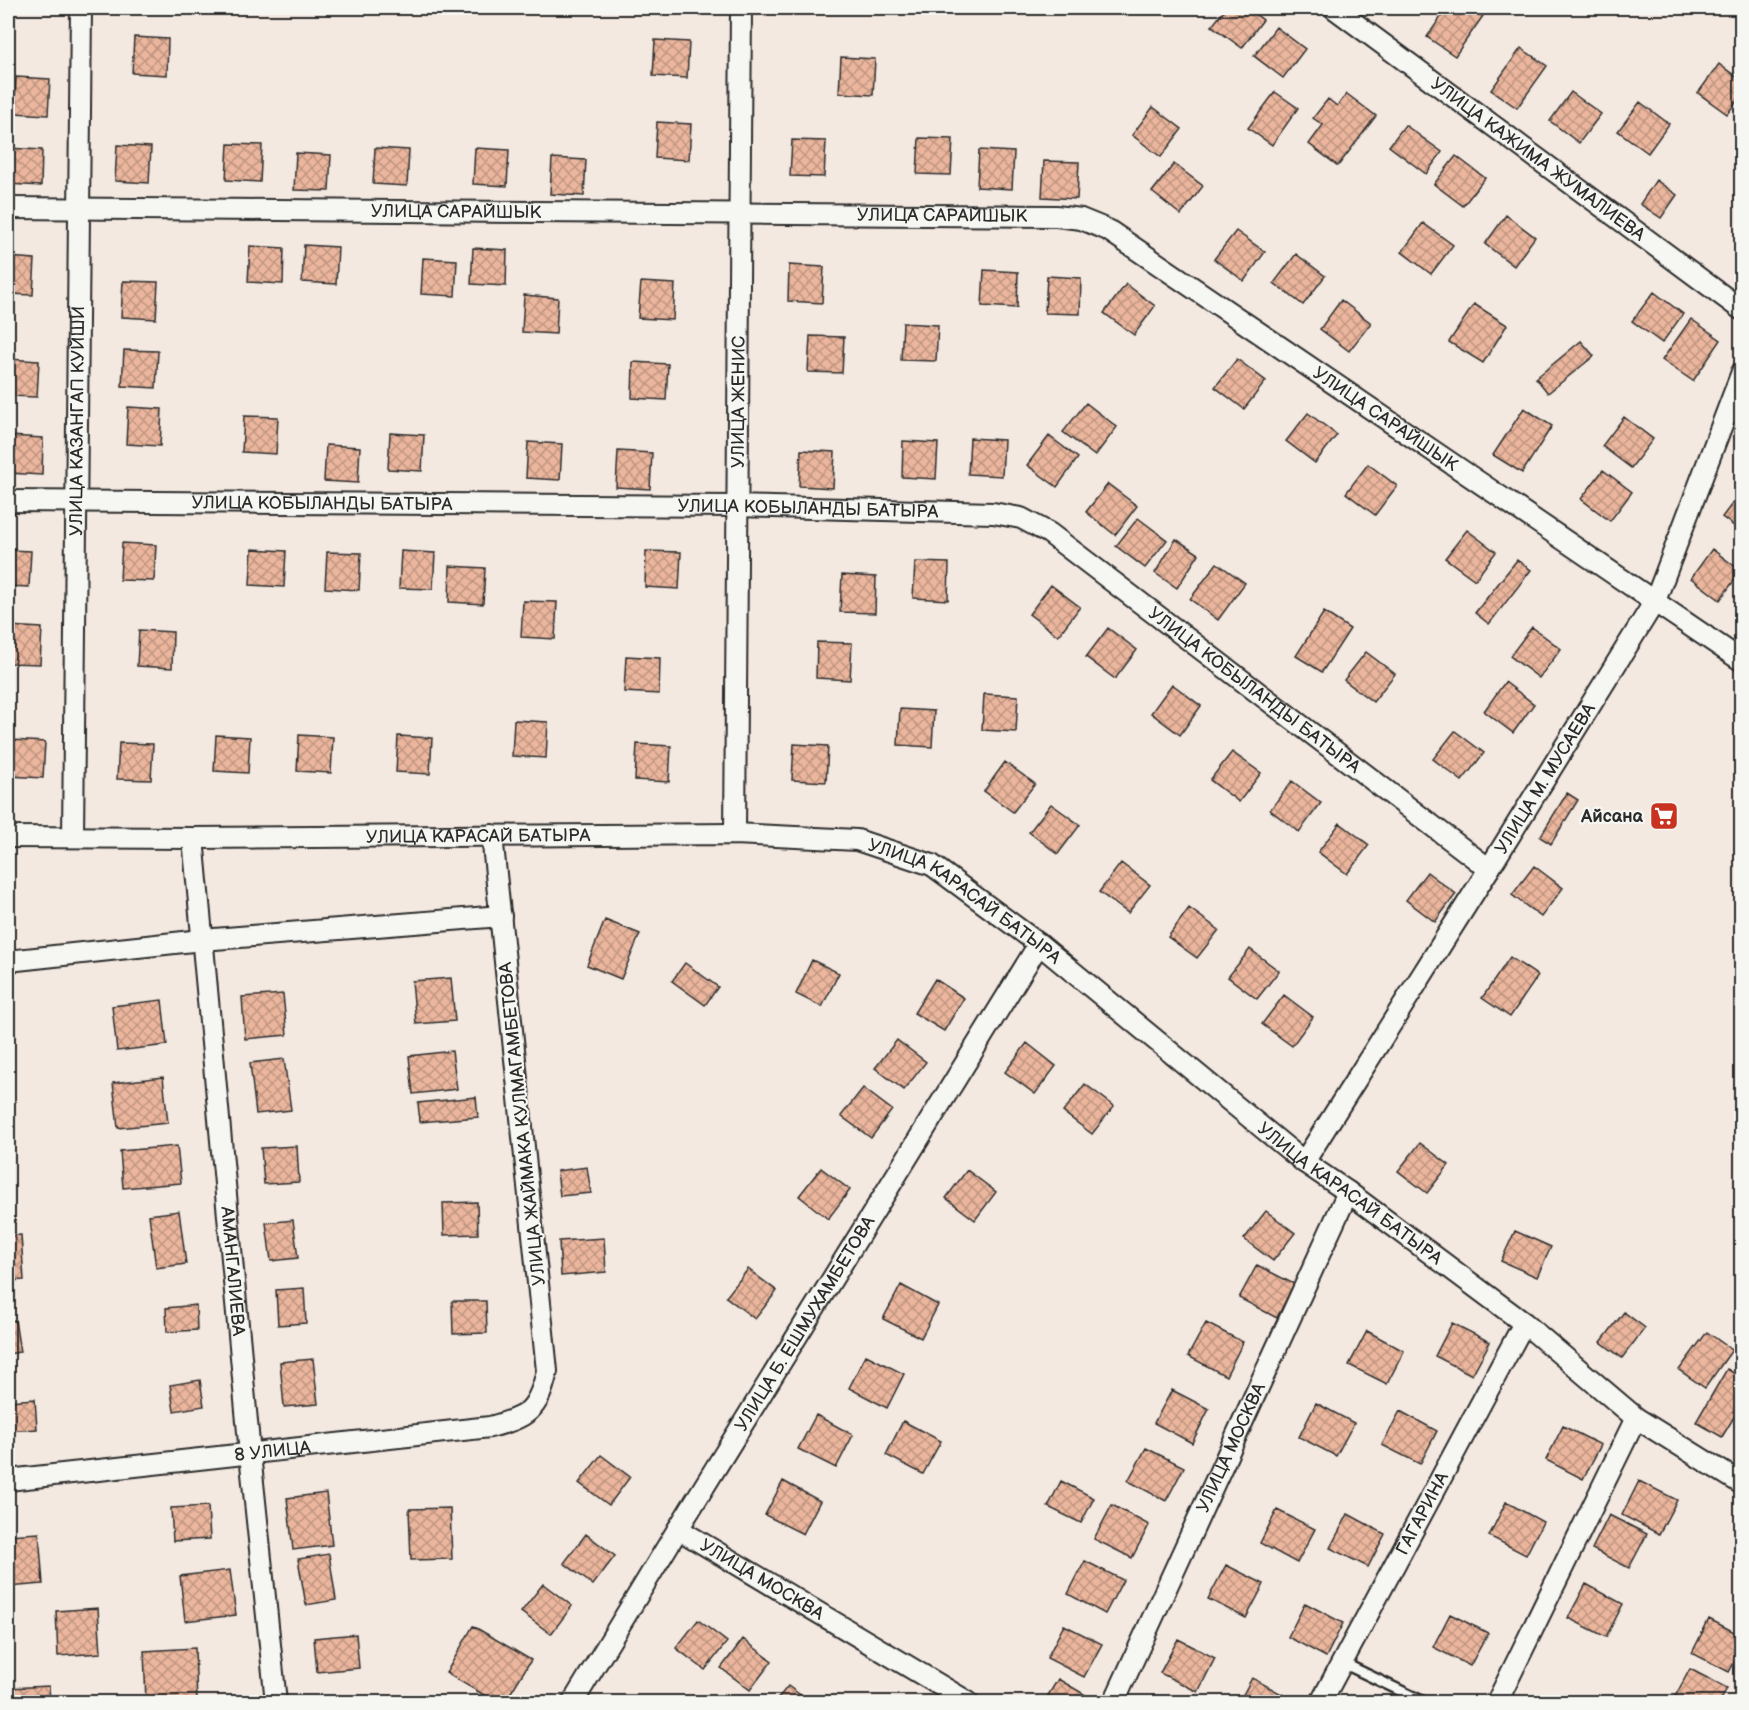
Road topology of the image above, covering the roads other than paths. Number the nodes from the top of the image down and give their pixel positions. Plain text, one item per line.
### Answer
1 (81, 8) edge
2 (741, 8) edge
3 (1334, 8) edge
4 (8, 208) edge
5 (78, 209) junction
6 (739, 214) junction
7 (1742, 310) edge
8 (1742, 372) edge
9 (8, 501) edge
10 (78, 501) junction
11 (736, 506) junction
12 (1655, 601) junction
13 (1742, 661) edge
14 (735, 834) junction
15 (492, 835) junction
16 (8, 837) edge
17 (73, 837) junction
18 (193, 838) junction
19 (1489, 870) junction
20 (501, 916) junction
21 (202, 940) junction
22 (1039, 944) junction
23 (8, 961) edge
24 (1304, 1162) junction
25 (1348, 1192) junction
26 (1524, 1323) junction
27 (532, 1410) joint
28 (1636, 1418) junction
29 (250, 1454) junction
30 (8, 1480) edge
31 (1742, 1484) edge
32 (678, 1529) junction
33 (1343, 1663) junction
34 (276, 1702) edge
35 (573, 1702) edge
36 (968, 1702) edge
37 (1114, 1702) edge
38 (1322, 1702) edge
39 (1424, 1702) edge
40 (1497, 1702) edge

1 - 5 street, УЛИЦА КАЗАНГАП КУЙШИ
2 - 6 street, УЛИЦА ЖЕНИС
3 - 7 street, УЛИЦА КАЖИМА ЖУМАЛИЕВА
4 - 5 street, УЛИЦА САРАЙШЫК
5 - 6 street, УЛИЦА САРАЙШЫК
5 - 10 street, УЛИЦА КАЗАНГАП КУЙШИ
6 - 11 street, УЛИЦА ЖЕНИС
6 - 12 street, УЛИЦА САРАЙШЫК
8 - 12 street, УЛИЦА М. МУСАЕВА
9 - 10 street, УЛИЦА КОБЫЛАНДЫ БАТЫРА
10 - 11 street, УЛИЦА КОБЫЛАНДЫ БАТЫРА
10 - 17 street, УЛИЦА КАЗАНГАП КУЙШИ
11 - 14 street, УЛИЦА ЖЕНИС
11 - 19 street, УЛИЦА КОБЫЛАНДЫ БАТЫРА
12 - 13 street, УЛИЦА САРАЙШЫК
12 - 19 street, УЛИЦА М. МУСАЕВА
14 - 15 street, УЛИЦА КАРАСАЙ БАТЫРА
14 - 22 street, УЛИЦА КАРАСАЙ БАТЫРА
15 - 18 street, УЛИЦА КАРАСАЙ БАТЫРА
15 - 20 street, УЛИЦА ЖАЙМАКА КУЛМАГАМБЕТОВА
16 - 17 street, УЛИЦА КАРАСАЙ БАТЫРА
17 - 18 street, УЛИЦА КАРАСАЙ БАТЫРА
18 - 21 street, АМАНГАЛИЕВА
19 - 24 street, УЛИЦА М. МУСАЕВА
20 - 21 street
20 - 27 street, УЛИЦА ЖАЙМАКА КУЛМАГАМБЕТОВА
21 - 23 street
21 - 29 street, АМАНГАЛИЕВА
22 - 24 street, УЛИЦА КАРАСАЙ БАТЫРА
22 - 32 street, УЛИЦА Б. ЕШМУХАМБЕТОВА
24 - 25 street, УЛИЦА КАРАСАЙ БАТЫРА
25 - 26 street, УЛИЦА КАРАСАЙ БАТЫРА
25 - 37 street, УЛИЦА МОСКВА
26 - 28 street, УЛИЦА КАРАСАЙ БАТЫРА
26 - 33 street, ГАГАРИНА
27 - 29 street, 8 УЛИЦА
28 - 31 street, УЛИЦА КАРАСАЙ БАТЫРА
28 - 40 street
29 - 30 street, 8 УЛИЦА
29 - 34 street, АМАНГАЛИЕВА
32 - 35 street, УЛИЦА Б. ЕШМУХАМБЕТОВА
32 - 36 street, УЛИЦА МОСКВА
33 - 38 street, ГАГАРИНА
33 - 39 lane

